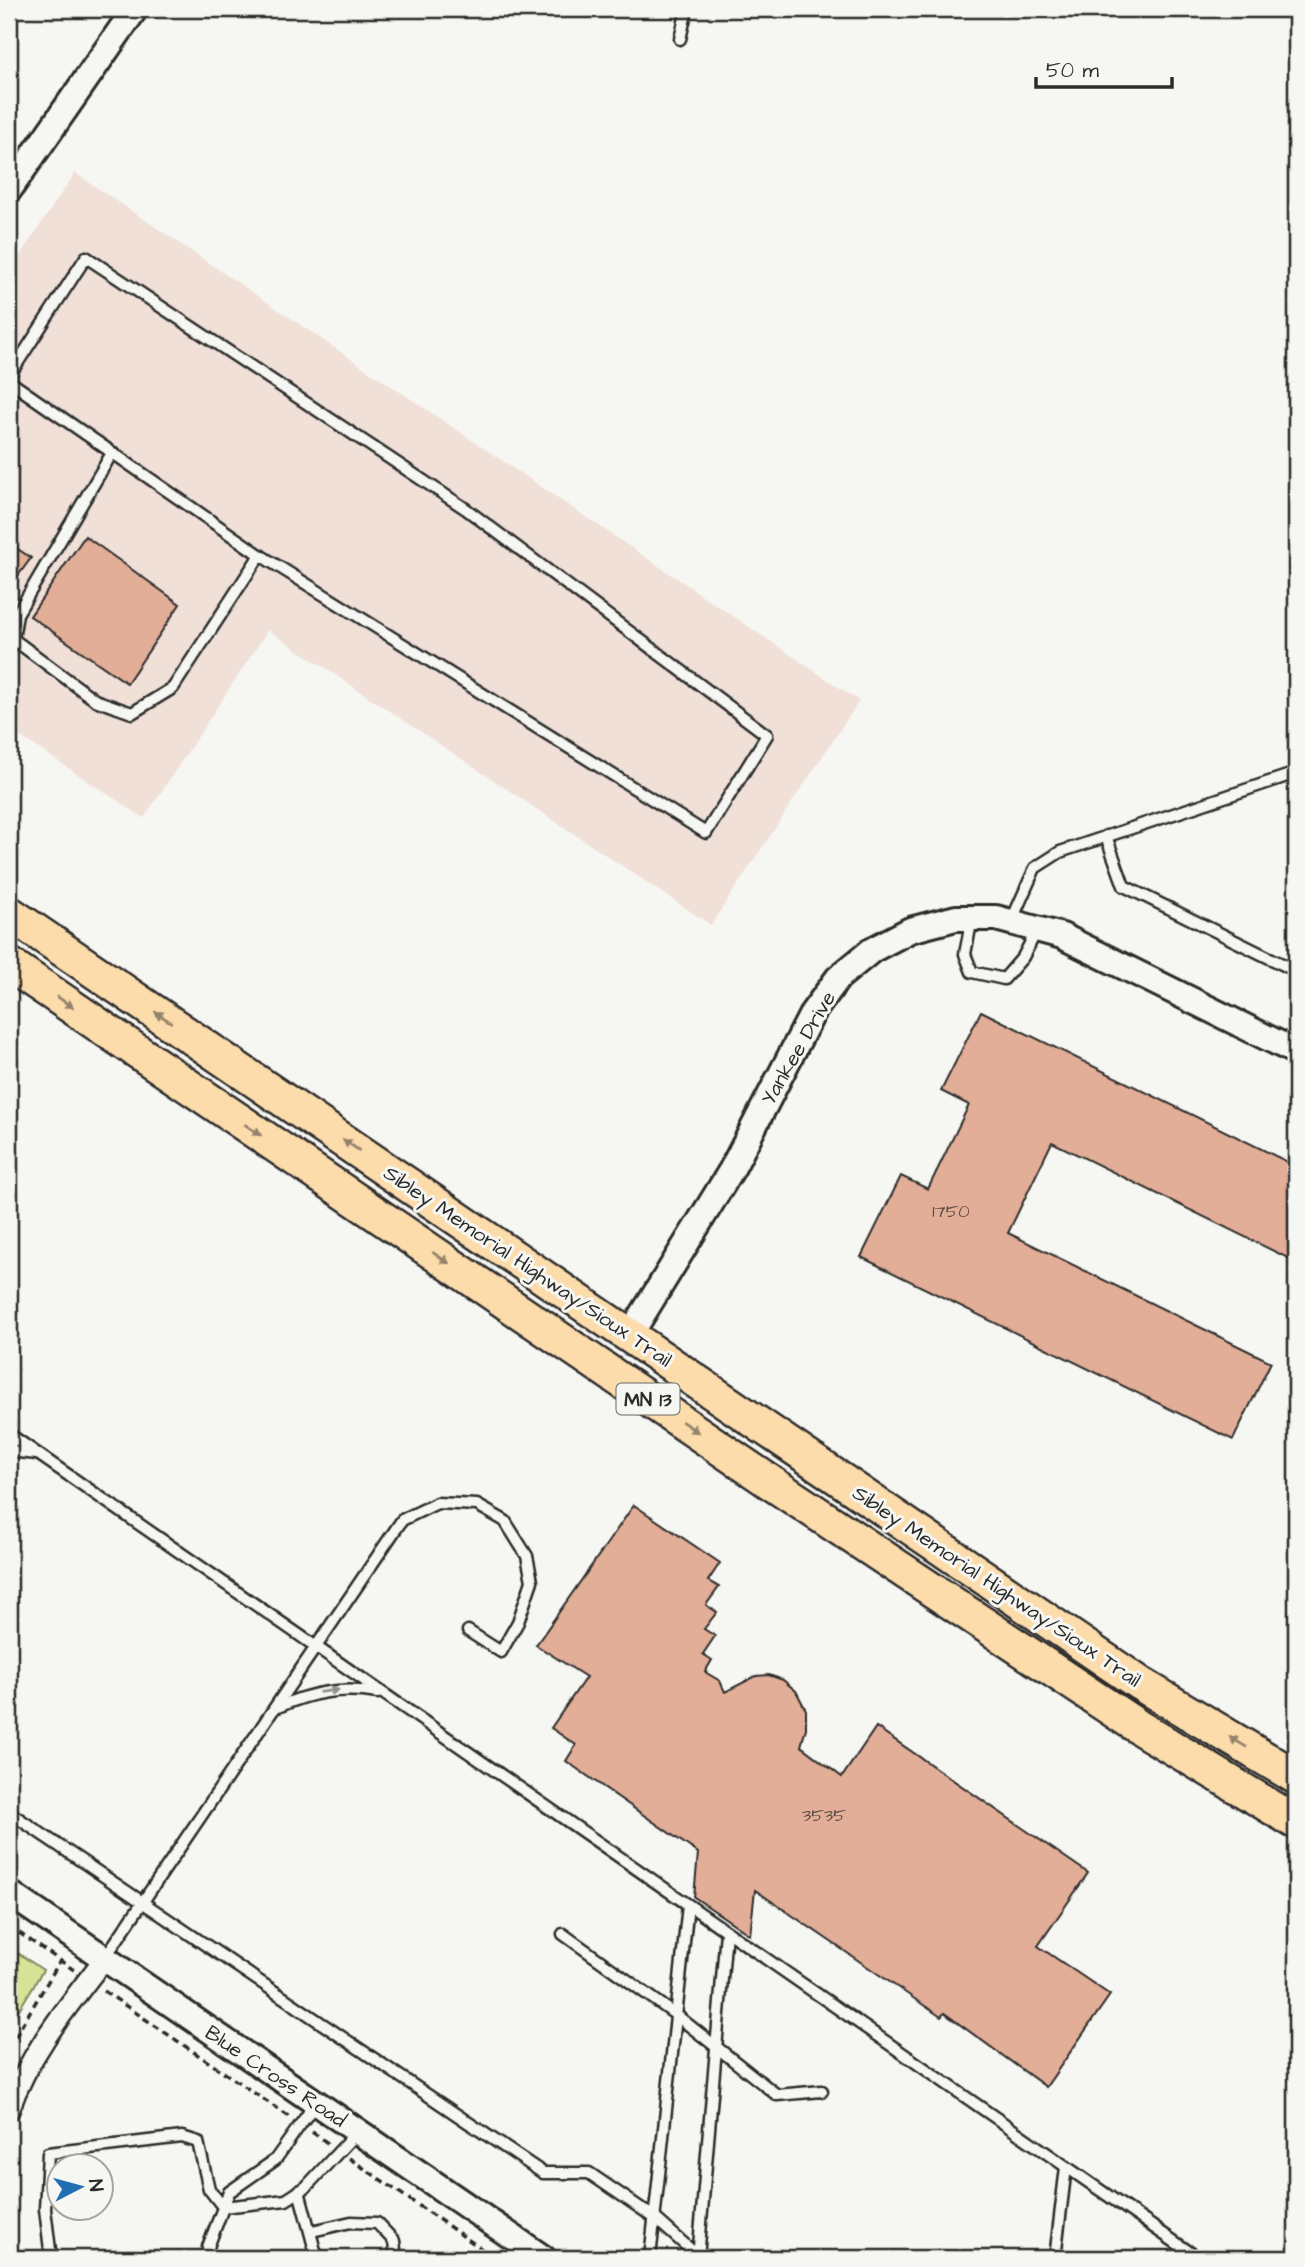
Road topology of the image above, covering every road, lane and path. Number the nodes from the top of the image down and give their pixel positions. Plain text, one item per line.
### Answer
1 (135, 9) edge
2 (687, 9) edge
3 (680, 39) dead end
4 (9, 190) edge
5 (9, 378) edge
6 (113, 453) junction
7 (260, 555) junction
8 (1296, 773) edge
9 (1106, 836) junction
10 (9, 913) edge
11 (972, 918) junction
12 (1011, 922) junction
13 (1038, 929) junction
14 (9, 964) edge
15 (1296, 971) edge
16 (1296, 1052) edge
17 (630, 1335) junction
18 (9, 1434) edge
19 (9, 1451) edge
20 (37, 1454) junction
21 (468, 1631) dead end
22 (317, 1648) junction
23 (384, 1694) junction
24 (277, 1707) junction
25 (1296, 1777) edge
26 (9, 1812) edge
27 (1296, 1822) edge
28 (9, 1893) edge
29 (143, 1903) junction
30 (688, 1905) junction
31 (9, 1926) edge
32 (726, 1932) junction
33 (563, 1934) dead end
34 (104, 1959) junction
35 (60, 1961) junction
36 (88, 1980) junction
37 (676, 2015) junction
38 (9, 2048) edge
39 (716, 2048) junction
40 (822, 2091) dead end
41 (316, 2103) junction
42 (9, 2110) edge
43 (301, 2124) junction
44 (358, 2132) junction
45 (339, 2151) junction
46 (1066, 2167) junction
47 (299, 2192) junction
48 (223, 2207) junction
49 (655, 2218) junction
50 (312, 2231) junction
51 (51, 2258) edge
52 (209, 2258) edge
53 (317, 2258) edge
54 (396, 2258) edge
55 (495, 2258) edge
56 (543, 2258) edge
57 (650, 2258) edge
58 (699, 2258) edge
59 (1055, 2258) edge
60 (1198, 2258) edge

1 - 4 street
2 - 3 lane
5 - 6 lane
5 - 7 lane
6 - 7 lane
6 - 7 lane
8 - 9 lane
9 - 12 lane
9 - 15 lane
17 -> 10 highway, Sibley Memorial Highway/Sioux Trail / MN 13
11 - 12 street, Yankee Drive
11 - 13 lane
11 - 17 street, Yankee Drive
12 - 13 street, Yankee Drive
13 - 16 street, Yankee Drive
14 -> 27 highway, Sibley Memorial Highway/Sioux Trail / MN 13
25 -> 17 highway, Sibley Memorial Highway/Sioux Trail / MN 13
18 - 20 lane
19 - 20 lane
20 - 22 lane
21 - 22 lane
22 - 23 lane
22 - 24 lane
24 -> 23 lane
23 - 30 lane
24 - 29 lane
26 - 29 lane
28 - 34 street, Blue Cross Road
29 - 34 lane
29 - 49 lane
30 - 32 lane
30 - 37 lane
31 - 35 path
32 - 39 lane
32 - 46 lane
33 - 37 lane
34 - 36 street
34 - 41 street, Blue Cross Road
35 - 36 path
35 - 38 path
36 - 42 street
36 - 43 path
37 - 39 lane
37 - 49 lane
39 - 40 lane
39 - 58 lane
41 - 43 lane
41 - 44 street, Blue Cross Road
43 - 45 path
43 - 48 lane
44 - 45 lane
44 - 56 street, Blue Cross Road
45 - 47 lane
45 - 55 path
46 - 59 lane
46 - 60 lane
47 - 48 lane
47 - 50 lane
48 - 51 lane
48 - 52 lane
49 - 57 lane
49 - 58 lane
50 - 53 lane
50 - 54 lane

